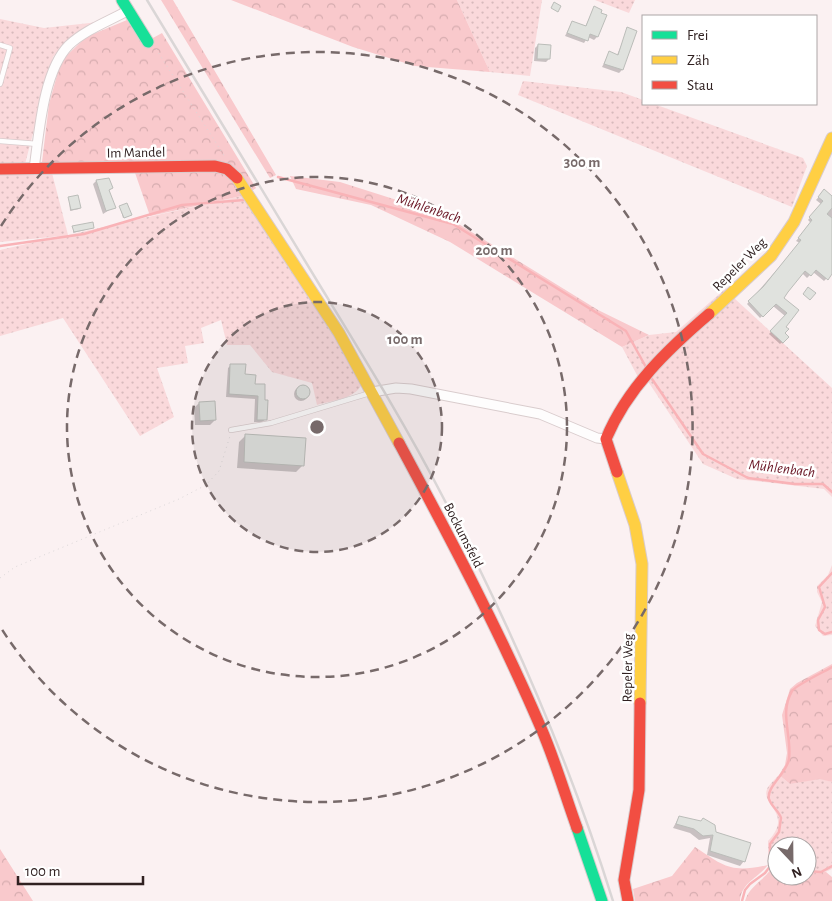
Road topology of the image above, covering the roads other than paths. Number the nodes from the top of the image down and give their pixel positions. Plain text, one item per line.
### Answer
1 (122, 0) edge
2 (129, 10) junction
3 (148, 42) road end
4 (0, 45) edge
5 (0, 84) edge
6 (832, 138) edge
7 (0, 142) edge
8 (38, 144) junction
9 (0, 169) edge
10 (34, 169) junction
11 (255, 205) joint
12 (372, 392) junction
13 (231, 430) road end
14 (606, 439) junction
15 (602, 901) edge
16 (628, 901) edge

1 - 2 street
2 - 3 street
2 - 8 street
4 - 5 lane
6 - 14 street, Repeler Weg
7 - 8 lane
8 - 10 street
9 - 10 street, Im Mandel
10 - 11 street, Im Mandel
11 - 12 street, Bockumsfeld
12 - 13 lane
12 - 14 street
12 - 15 street, Bockumsfeld
14 - 16 street, Repeler Weg

